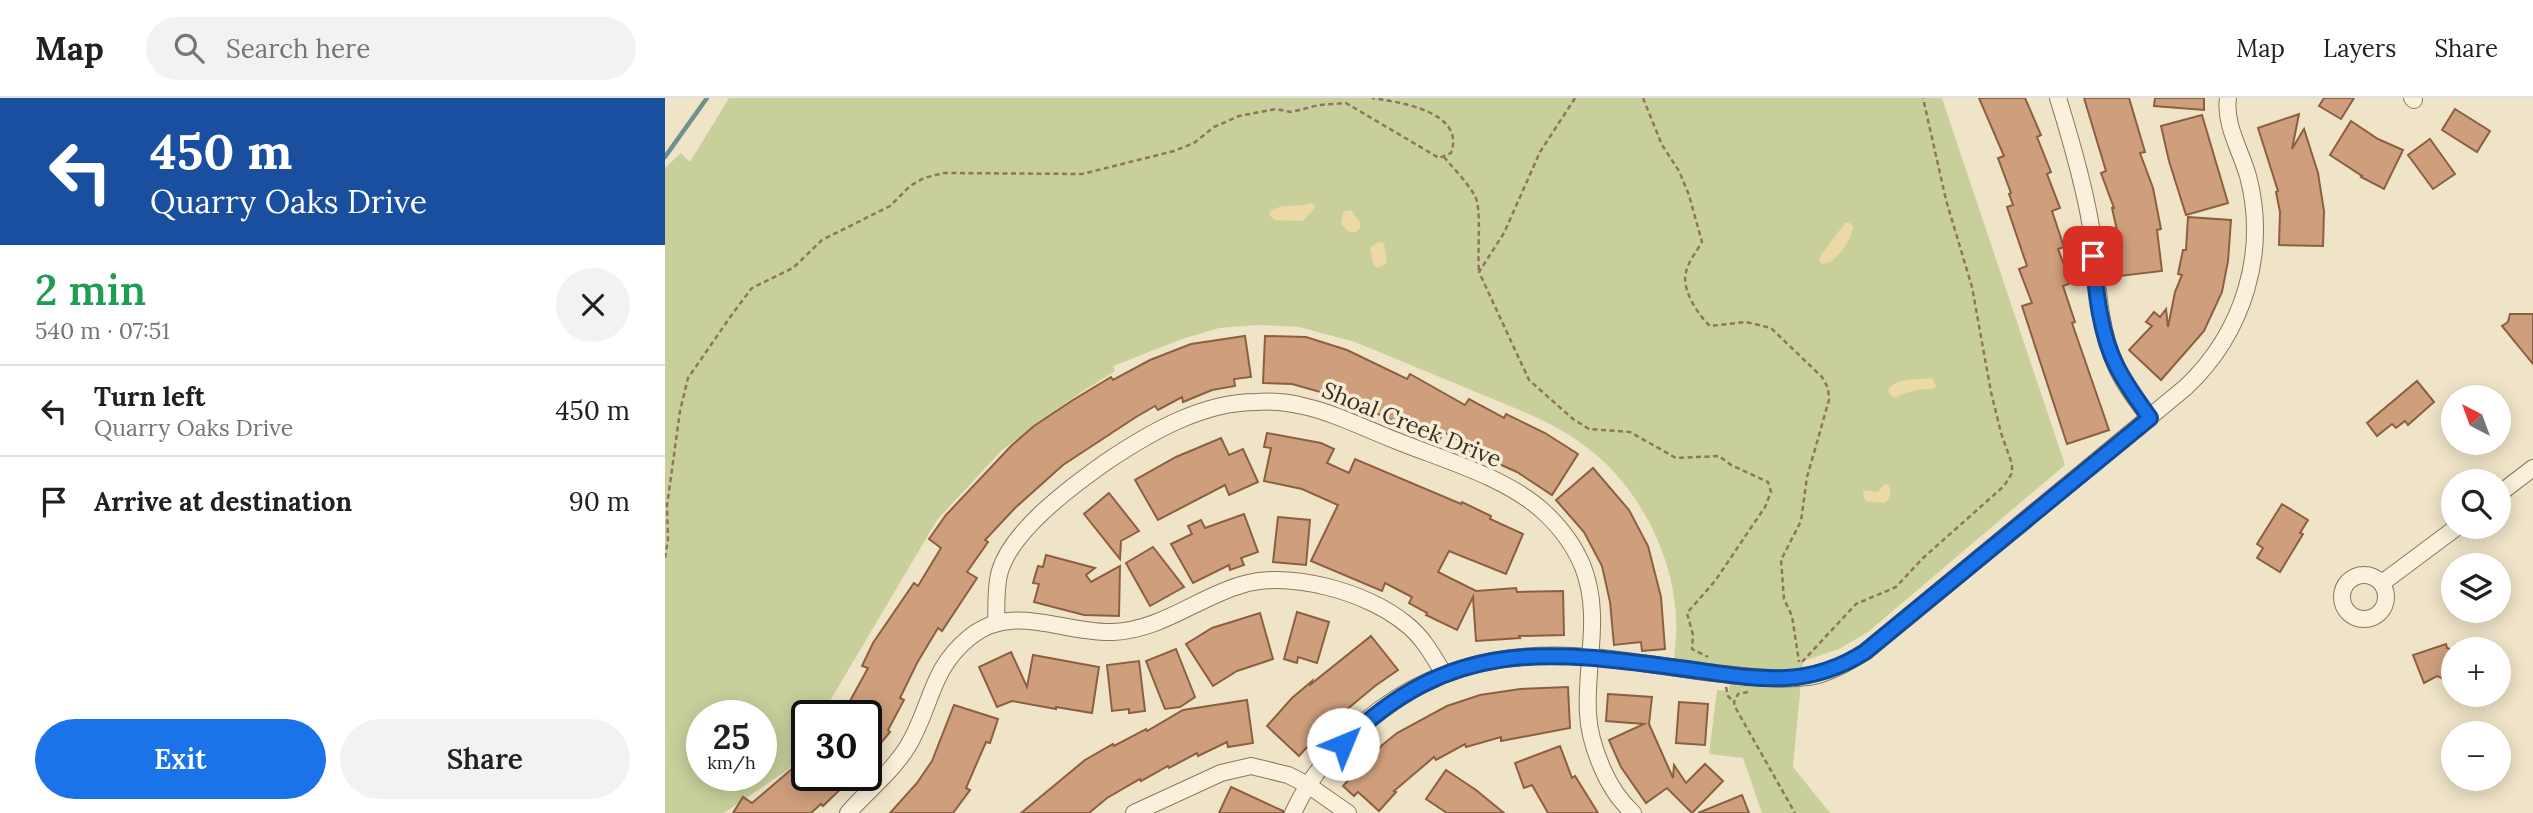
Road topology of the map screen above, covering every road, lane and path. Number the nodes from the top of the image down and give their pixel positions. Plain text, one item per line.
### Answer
1 (1372, 98) edge
2 (1575, 98) edge
3 (1643, 98) edge
4 (1923, 98) edge
5 (2058, 98) edge
6 (2228, 98) edge
7 (1444, 156) junction
8 (1479, 272) junction
9 (2150, 418) junction
10 (2533, 468) edge
11 (2511, 485) edge
12 (2441, 539) edge
13 (665, 558) edge
14 (2382, 583) dead end
15 (996, 623) junction
16 (1591, 657) junction
17 (1717, 661) dead end
18 (1444, 674) junction
19 (1728, 675) junction
20 (1748, 692) dead end
21 (1734, 702) junction
22 (1308, 785) junction
23 (848, 813) edge
24 (1133, 813) edge
25 (1293, 813) edge
26 (1348, 813) edge
27 (1633, 813) edge
28 (1795, 813) edge

1 - 7 path
2 - 8 path
3 - 4 path
5 - 9 street
6 - 9 street
7 - 8 path
7 - 13 path
8 - 17 path
9 - 19 street
10 - 11 street
12 - 14 street
15 - 16 street, Shoal Creek Drive
15 - 18 street
15 - 23 street
16 - 18 street
16 - 19 street
16 - 27 street, Shoal Creek Drive
18 - 22 street
19 - 21 path
20 - 21 path
21 - 28 path
22 - 24 street
22 - 25 street
22 - 26 street

